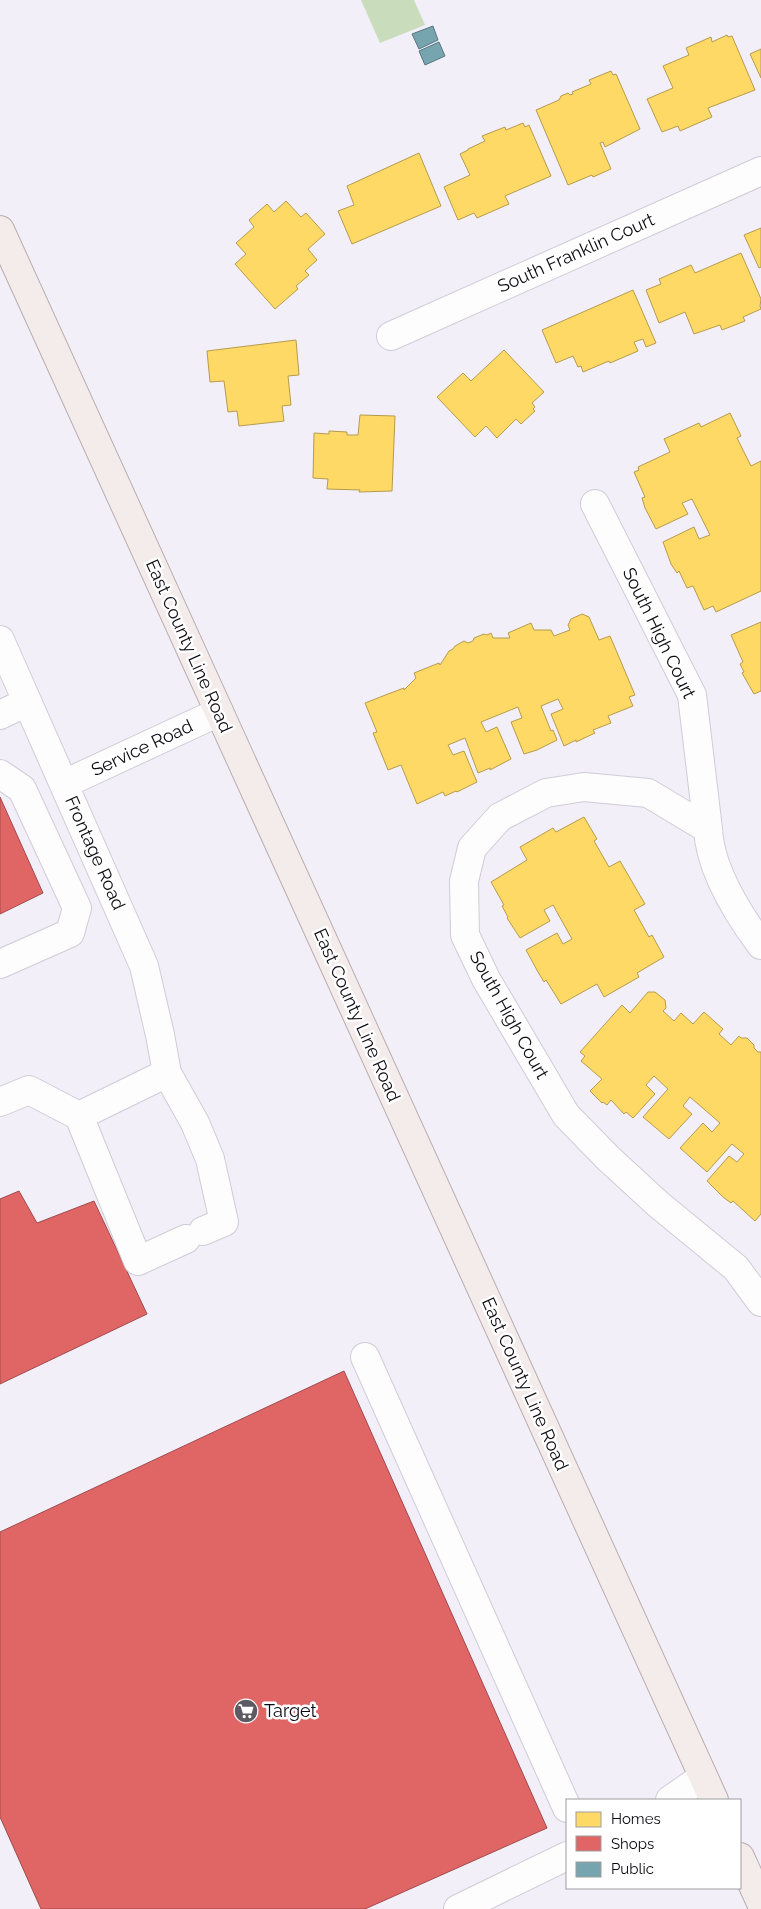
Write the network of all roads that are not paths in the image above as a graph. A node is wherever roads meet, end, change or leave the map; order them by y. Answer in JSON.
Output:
{"nodes":[{"id":1,"x":761,"y":171,"type":"edge"},
{"id":2,"x":0,"y":230,"type":"edge"},
{"id":3,"x":391,"y":336,"type":"dead end"},
{"id":4,"x":595,"y":504,"type":"dead end"},
{"id":5,"x":0,"y":640,"type":"edge"},
{"id":6,"x":27,"y":702,"type":"junction"},
{"id":7,"x":219,"y":712,"type":"junction"},
{"id":8,"x":0,"y":715,"type":"edge"},
{"id":9,"x":0,"y":774,"type":"edge"},
{"id":10,"x":64,"y":784,"type":"junction"},
{"id":11,"x":708,"y":829,"type":"junction"},
{"id":12,"x":89,"y":840,"type":"junction"},
{"id":13,"x":53,"y":856,"type":"junction"},
{"id":14,"x":761,"y":946,"type":"edge"},
{"id":15,"x":0,"y":964,"type":"edge"},
{"id":16,"x":167,"y":1073,"type":"junction"},
{"id":17,"x":0,"y":1102,"type":"edge"},
{"id":18,"x":79,"y":1116,"type":"junction"},
{"id":19,"x":761,"y":1302,"type":"edge"},
{"id":20,"x":364,"y":1357,"type":"dead end"},
{"id":21,"x":708,"y":1788,"type":"edge"},
{"id":22,"x":673,"y":1799,"type":"edge"},
{"id":23,"x":566,"y":1806,"type":"edge"},
{"id":24,"x":566,"y":1857,"type":"edge"},
{"id":25,"x":741,"y":1859,"type":"edge"},
{"id":26,"x":741,"y":1887,"type":"edge"},
{"id":27,"x":761,"y":1904,"type":"edge"},
{"id":28,"x":458,"y":1909,"type":"edge"}],
"edges":[{"from":1,"to":3,"type":"street","name":"South Franklin Court"},
{"from":2,"to":7,"type":"main road","name":"East County Line Road"},
{"from":4,"to":11,"type":"street","name":"South High Court"},
{"from":5,"to":6,"type":"street","name":"Frontage Road"},
{"from":6,"to":8,"type":"street"},
{"from":6,"to":10,"type":"street","name":"Frontage Road"},
{"from":7,"to":10,"type":"street","name":"Service Road"},
{"from":7,"to":21,"type":"main road","name":"East County Line Road"},
{"from":9,"to":13,"type":"street"},
{"from":10,"to":12,"type":"street","name":"Frontage Road"},
{"from":11,"to":14,"type":"street","name":"South High Court"},
{"from":11,"to":19,"type":"street","name":"South High Court"},
{"from":12,"to":13,"type":"street"},
{"from":12,"to":16,"type":"street","name":"Frontage Road"},
{"from":13,"to":15,"type":"street"},
{"from":16,"to":18,"type":"street"},
{"from":16,"to":18,"type":"street","name":"Frontage Road"},
{"from":17,"to":18,"type":"street"},
{"from":20,"to":23,"type":"street"},
{"from":21,"to":22,"type":"street"},
{"from":24,"to":28,"type":"street"},
{"from":25,"to":27,"type":"main road"},
{"from":26,"to":27,"type":"street"}]}
